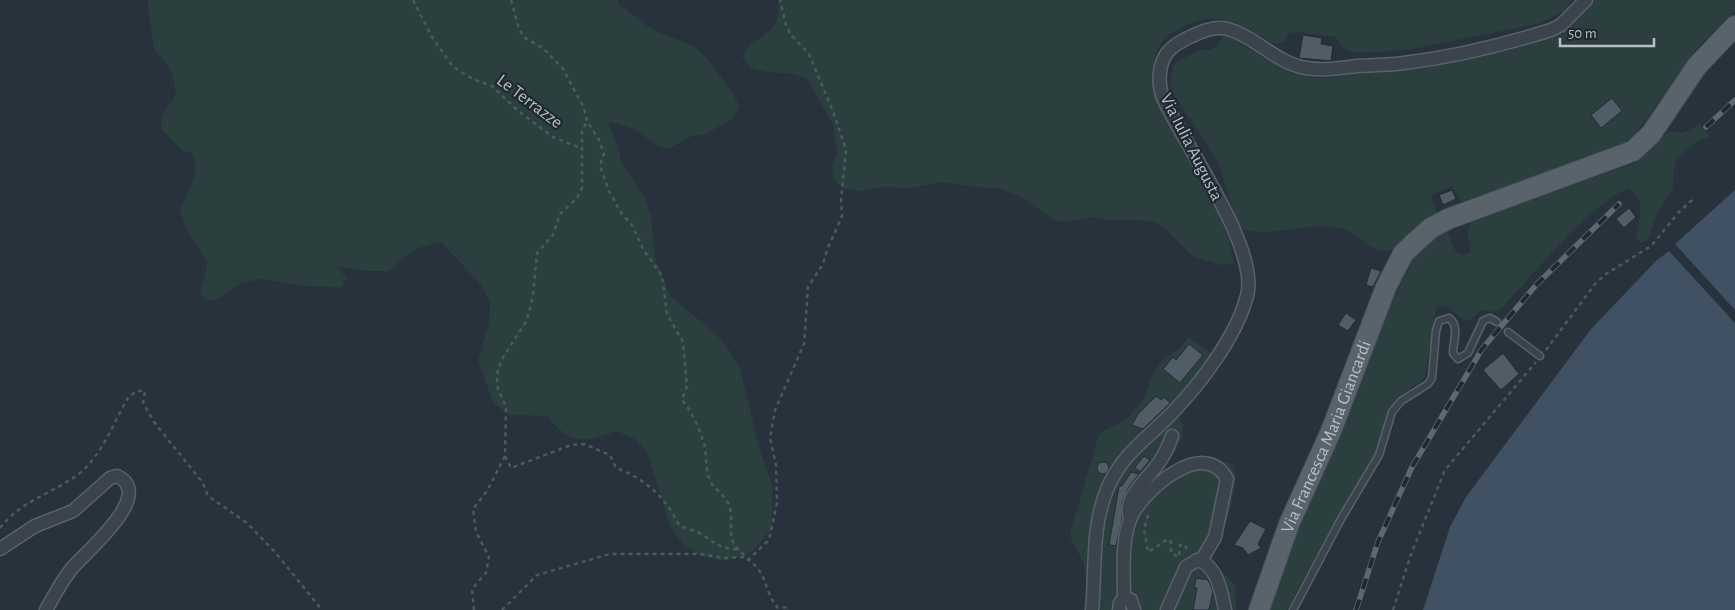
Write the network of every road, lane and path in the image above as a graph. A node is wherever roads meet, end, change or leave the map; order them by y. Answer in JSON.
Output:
{"nodes":[{"id":1,"x":412,"y":0,"type":"edge"},
{"id":2,"x":511,"y":0,"type":"edge"},
{"id":3,"x":780,"y":0,"type":"edge"},
{"id":4,"x":1586,"y":0,"type":"edge"},
{"id":5,"x":1735,"y":26,"type":"edge"},
{"id":6,"x":587,"y":121,"type":"junction"},
{"id":7,"x":583,"y":149,"type":"junction"},
{"id":8,"x":1693,"y":199,"type":"dead end"},
{"id":9,"x":1497,"y":322,"type":"dead end"},
{"id":10,"x":1508,"y":332,"type":"dead end"},
{"id":11,"x":1540,"y":356,"type":"junction"},
{"id":12,"x":1172,"y":436,"type":"dead end"},
{"id":13,"x":505,"y":456,"type":"junction"},
{"id":14,"x":1151,"y":491,"type":"junction"},
{"id":15,"x":1130,"y":519,"type":"junction"},
{"id":16,"x":0,"y":528,"type":"edge"},
{"id":17,"x":0,"y":549,"type":"edge"},
{"id":18,"x":741,"y":550,"type":"junction"},
{"id":19,"x":1203,"y":558,"type":"junction"},
{"id":20,"x":748,"y":560,"type":"junction"},
{"id":21,"x":1124,"y":598,"type":"junction"},
{"id":22,"x":46,"y":610,"type":"edge"},
{"id":23,"x":322,"y":610,"type":"edge"},
{"id":24,"x":474,"y":610,"type":"edge"},
{"id":25,"x":502,"y":610,"type":"edge"},
{"id":26,"x":788,"y":610,"type":"edge"},
{"id":27,"x":1092,"y":610,"type":"edge"},
{"id":28,"x":1119,"y":610,"type":"edge"},
{"id":29,"x":1134,"y":610,"type":"edge"},
{"id":30,"x":1167,"y":610,"type":"edge"},
{"id":31,"x":1225,"y":610,"type":"edge"},
{"id":32,"x":1259,"y":610,"type":"edge"},
{"id":33,"x":1293,"y":610,"type":"edge"},
{"id":34,"x":1392,"y":610,"type":"edge"}],
"edges":[{"from":1,"to":7,"type":"path","name":"Le Terrazze"},
{"from":2,"to":6,"type":"path"},
{"from":3,"to":20,"type":"path"},
{"from":4,"to":27,"type":"street","name":"Via Iulia Augusta"},
{"from":5,"to":32,"type":"main road","name":"Via Francesca Maria Giancardi"},
{"from":6,"to":7,"type":"path"},
{"from":6,"to":18,"type":"path"},
{"from":7,"to":13,"type":"path"},
{"from":8,"to":11,"type":"path"},
{"from":9,"to":33,"type":"lane"},
{"from":10,"to":11,"type":"lane"},
{"from":11,"to":34,"type":"path"},
{"from":12,"to":15,"type":"street"},
{"from":13,"to":18,"type":"path"},
{"from":13,"to":24,"type":"path"},
{"from":14,"to":15,"type":"street"},
{"from":14,"to":19,"type":"path"},
{"from":14,"to":19,"type":"street"},
{"from":15,"to":21,"type":"street"},
{"from":16,"to":23,"type":"path"},
{"from":17,"to":22,"type":"street"},
{"from":18,"to":20,"type":"path"},
{"from":19,"to":30,"type":"street"},
{"from":19,"to":31,"type":"street"},
{"from":20,"to":25,"type":"path"},
{"from":20,"to":26,"type":"path"},
{"from":21,"to":28,"type":"street"},
{"from":21,"to":29,"type":"street"}]}
